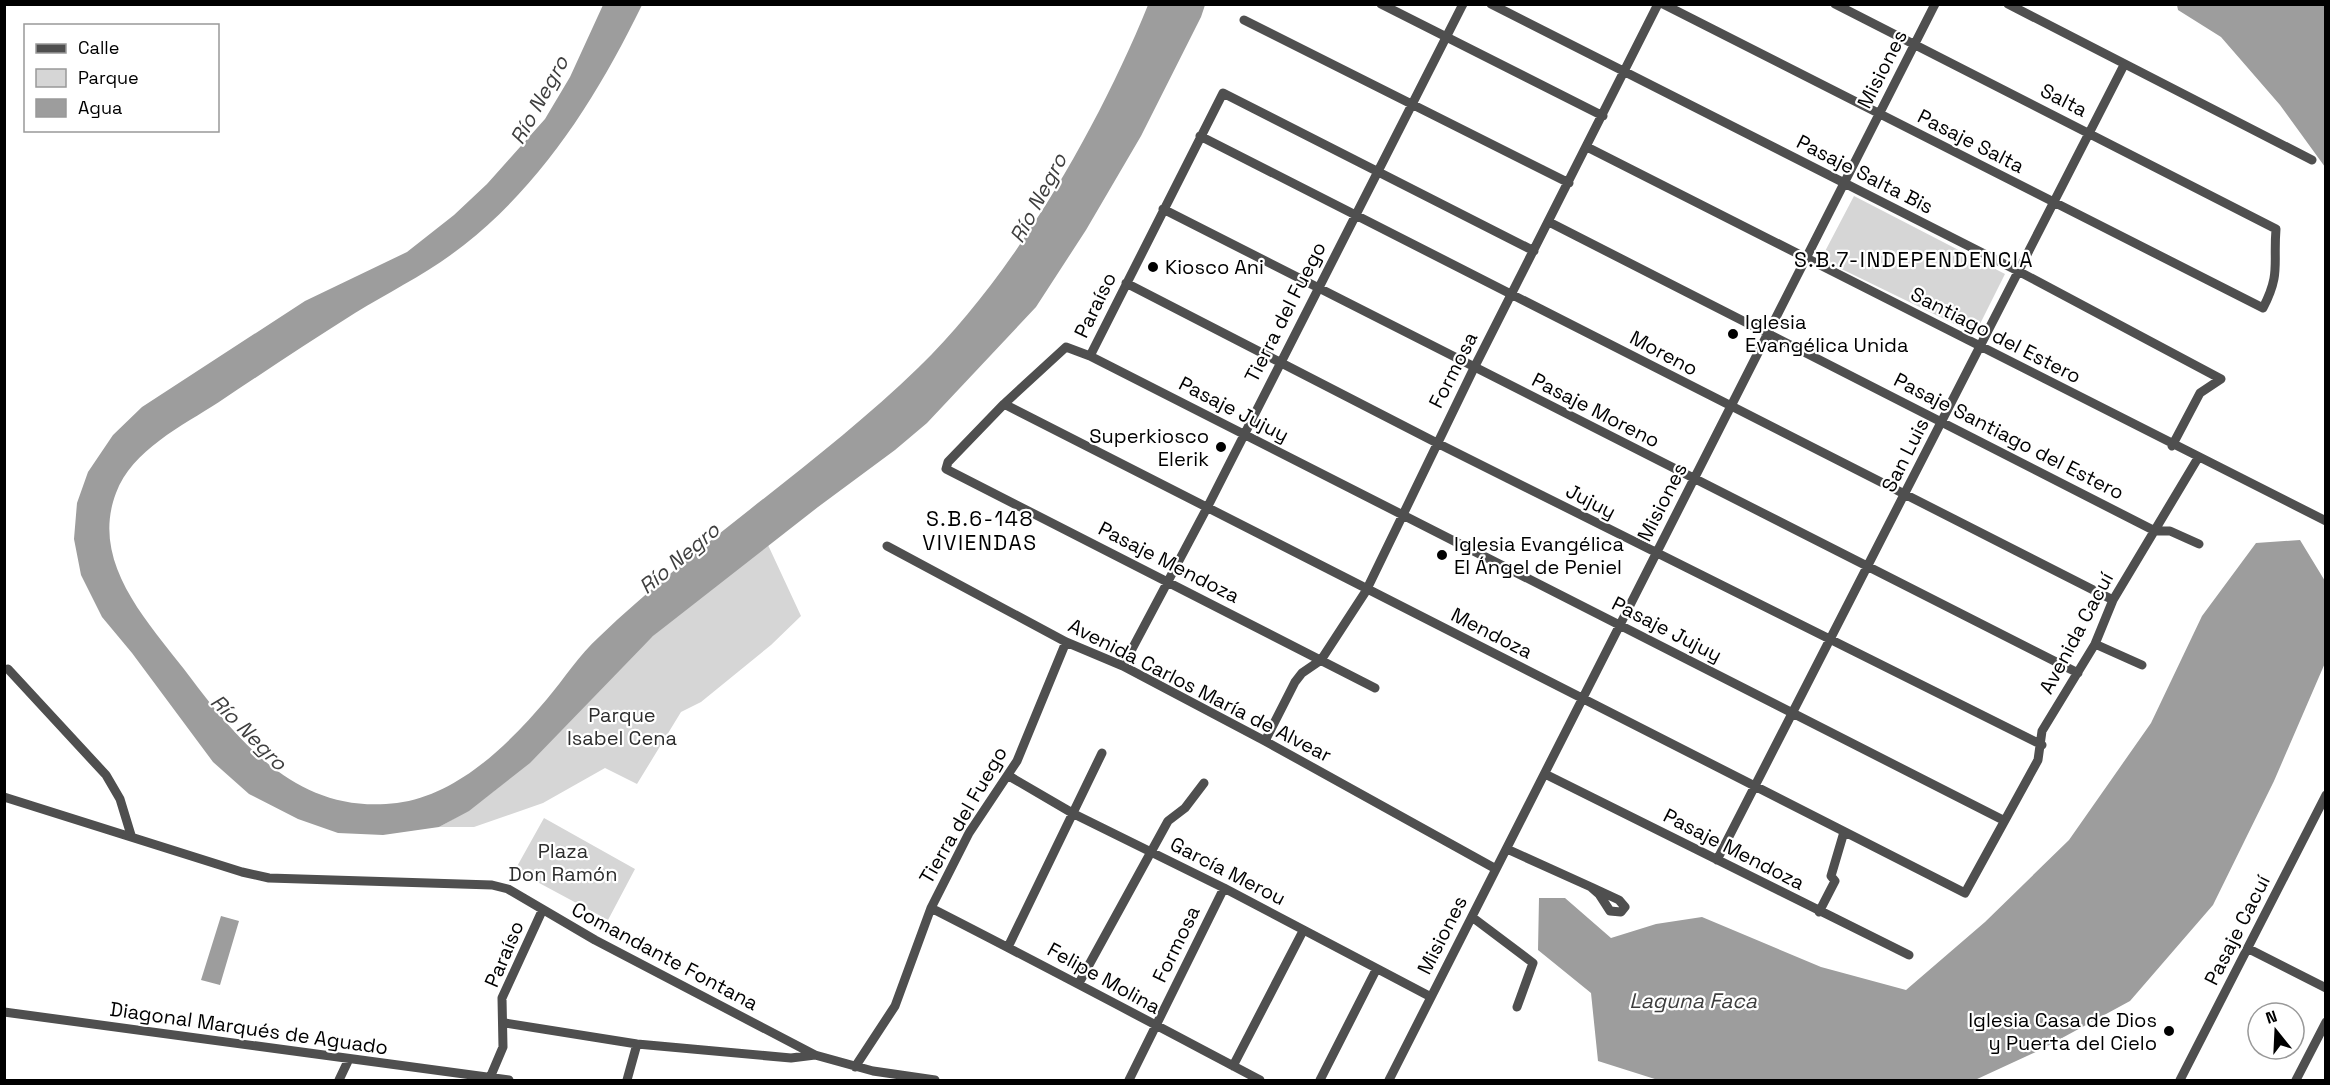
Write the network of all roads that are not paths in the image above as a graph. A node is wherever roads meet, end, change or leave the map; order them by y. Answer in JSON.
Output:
{"nodes":[{"id":1,"x":1381,"y":4,"type":"edge"},
{"id":2,"x":1463,"y":4,"type":"edge"},
{"id":3,"x":1491,"y":4,"type":"edge"},
{"id":4,"x":1660,"y":4,"type":"edge"},
{"id":5,"x":1835,"y":4,"type":"edge"},
{"id":6,"x":1935,"y":4,"type":"edge"},
{"id":7,"x":2008,"y":4,"type":"edge"},
{"id":8,"x":1244,"y":20,"type":"dead end"},
{"id":9,"x":1446,"y":36,"type":"junction"},
{"id":10,"x":1915,"y":44,"type":"junction"},
{"id":11,"x":2124,"y":65,"type":"junction"},
{"id":12,"x":1625,"y":71,"type":"junction"},
{"id":13,"x":1411,"y":104,"type":"junction"},
{"id":14,"x":1880,"y":114,"type":"junction"},
{"id":15,"x":1603,"y":116,"type":"junction"},
{"id":16,"x":2090,"y":134,"type":"junction"},
{"id":17,"x":1200,"y":136,"type":"junction"},
{"id":18,"x":1587,"y":147,"type":"junction"},
{"id":19,"x":2312,"y":160,"type":"dead end"},
{"id":20,"x":1377,"y":171,"type":"junction"},
{"id":21,"x":1569,"y":183,"type":"junction"},
{"id":22,"x":1844,"y":184,"type":"junction"},
{"id":23,"x":2055,"y":203,"type":"junction"},
{"id":24,"x":1163,"y":209,"type":"junction"},
{"id":25,"x":1354,"y":215,"type":"junction"},
{"id":26,"x":1549,"y":222,"type":"junction"},
{"id":27,"x":1534,"y":251,"type":"junction"},
{"id":28,"x":1807,"y":258,"type":"junction"},
{"id":29,"x":2018,"y":271,"type":"junction"},
{"id":30,"x":1126,"y":283,"type":"junction"},
{"id":31,"x":1317,"y":288,"type":"junction"},
{"id":32,"x":1512,"y":294,"type":"junction"},
{"id":33,"x":2263,"y":308,"type":"joint"},
{"id":34,"x":1768,"y":333,"type":"junction"},
{"id":35,"x":1979,"y":346,"type":"junction"},
{"id":36,"x":1090,"y":356,"type":"junction"},
{"id":37,"x":1280,"y":363,"type":"junction"},
{"id":38,"x":1474,"y":368,"type":"junction"},
{"id":39,"x":1004,"y":404,"type":"junction"},
{"id":40,"x":1730,"y":408,"type":"junction"},
{"id":41,"x":1942,"y":422,"type":"junction"},
{"id":42,"x":1244,"y":435,"type":"junction"},
{"id":43,"x":1437,"y":443,"type":"junction"},
{"id":44,"x":2172,"y":446,"type":"junction"},
{"id":45,"x":2198,"y":458,"type":"junction"},
{"id":46,"x":946,"y":469,"type":"joint"},
{"id":47,"x":1694,"y":479,"type":"junction"},
{"id":48,"x":1905,"y":496,"type":"junction"},
{"id":49,"x":1208,"y":506,"type":"junction"},
{"id":50,"x":1402,"y":514,"type":"junction"},
{"id":51,"x":2325,"y":521,"type":"edge"},
{"id":52,"x":2155,"y":531,"type":"junction"},
{"id":53,"x":2199,"y":544,"type":"dead end"},
{"id":54,"x":886,"y":546,"type":"dead end"},
{"id":55,"x":1656,"y":554,"type":"junction"},
{"id":56,"x":1867,"y":568,"type":"junction"},
{"id":57,"x":1167,"y":581,"type":"junction"},
{"id":58,"x":1366,"y":591,"type":"junction"},
{"id":59,"x":2113,"y":600,"type":"junction"},
{"id":60,"x":1620,"y":625,"type":"junction"},
{"id":61,"x":1831,"y":640,"type":"junction"},
{"id":62,"x":1066,"y":642,"type":"junction"},
{"id":63,"x":2095,"y":644,"type":"junction"},
{"id":64,"x":1321,"y":660,"type":"junction"},
{"id":65,"x":1123,"y":666,"type":"junction"},
{"id":66,"x":2142,"y":666,"type":"dead end"},
{"id":67,"x":8,"y":669,"type":"dead end"},
{"id":68,"x":2078,"y":673,"type":"junction"},
{"id":69,"x":1375,"y":688,"type":"dead end"},
{"id":70,"x":1583,"y":699,"type":"junction"},
{"id":71,"x":1794,"y":713,"type":"junction"},
{"id":72,"x":1265,"y":741,"type":"junction"},
{"id":73,"x":2042,"y":745,"type":"junction"},
{"id":74,"x":1102,"y":753,"type":"dead end"},
{"id":75,"x":1545,"y":774,"type":"junction"},
{"id":76,"x":1009,"y":776,"type":"junction"},
{"id":77,"x":1204,"y":783,"type":"dead end"},
{"id":78,"x":1754,"y":787,"type":"junction"},
{"id":79,"x":2325,"y":795,"type":"edge"},
{"id":80,"x":4,"y":797,"type":"edge"},
{"id":81,"x":1074,"y":814,"type":"junction"},
{"id":82,"x":2003,"y":820,"type":"junction"},
{"id":83,"x":1844,"y":832,"type":"junction"},
{"id":84,"x":131,"y":835,"type":"junction"},
{"id":85,"x":1507,"y":849,"type":"junction"},
{"id":86,"x":1152,"y":852,"type":"junction"},
{"id":87,"x":1717,"y":860,"type":"junction"},
{"id":88,"x":1496,"y":869,"type":"junction"},
{"id":89,"x":1591,"y":887,"type":"dead end"},
{"id":90,"x":1224,"y":888,"type":"junction"},
{"id":91,"x":1965,"y":893,"type":"joint"},
{"id":92,"x":931,"y":908,"type":"junction"},
{"id":93,"x":542,"y":911,"type":"junction"},
{"id":94,"x":1819,"y":912,"type":"junction"},
{"id":95,"x":1472,"y":917,"type":"junction"},
{"id":96,"x":1303,"y":931,"type":"junction"},
{"id":97,"x":1008,"y":947,"type":"junction"},
{"id":98,"x":2249,"y":949,"type":"junction"},
{"id":99,"x":1909,"y":955,"type":"dead end"},
{"id":100,"x":1376,"y":970,"type":"junction"},
{"id":101,"x":1079,"y":983,"type":"junction"},
{"id":102,"x":2325,"y":988,"type":"edge"},
{"id":103,"x":1431,"y":997,"type":"junction"},
{"id":104,"x":1517,"y":1007,"type":"dead end"},
{"id":105,"x":4,"y":1012,"type":"edge"},
{"id":106,"x":2325,"y":1022,"type":"edge"},
{"id":107,"x":504,"y":1023,"type":"junction"},
{"id":108,"x":1156,"y":1027,"type":"junction"},
{"id":109,"x":637,"y":1044,"type":"junction"},
{"id":110,"x":815,"y":1055,"type":"junction"},
{"id":111,"x":348,"y":1061,"type":"junction"},
{"id":112,"x":1233,"y":1066,"type":"junction"},
{"id":113,"x":855,"y":1067,"type":"junction"},
{"id":114,"x":872,"y":1076,"type":"edge"},
{"id":115,"x":489,"y":1079,"type":"edge"},
{"id":116,"x":339,"y":1080,"type":"edge"},
{"id":117,"x":509,"y":1080,"type":"edge"},
{"id":118,"x":627,"y":1080,"type":"edge"},
{"id":119,"x":935,"y":1080,"type":"edge"},
{"id":120,"x":1130,"y":1080,"type":"edge"},
{"id":121,"x":1260,"y":1080,"type":"edge"},
{"id":122,"x":1320,"y":1080,"type":"edge"},
{"id":123,"x":1389,"y":1080,"type":"edge"},
{"id":124,"x":2180,"y":1080,"type":"edge"},
{"id":125,"x":2296,"y":1080,"type":"edge"}],
"edges":[{"from":1,"to":9,"type":"street"},
{"from":2,"to":9,"type":"street","name":"Tierra del Fuego"},
{"from":3,"to":12,"type":"street","name":"Pasaje Salta Bis"},
{"from":4,"to":12,"type":"street","name":"Formosa"},
{"from":4,"to":14,"type":"street","name":"Pasaje Salta"},
{"from":5,"to":10,"type":"street","name":"Salta"},
{"from":6,"to":10,"type":"street","name":"Misiones"},
{"from":7,"to":11,"type":"street"},
{"from":8,"to":13,"type":"street"},
{"from":9,"to":13,"type":"street","name":"Tierra del Fuego"},
{"from":9,"to":15,"type":"street"},
{"from":10,"to":14,"type":"street","name":"Misiones"},
{"from":10,"to":16,"type":"street","name":"Salta"},
{"from":11,"to":16,"type":"street","name":"San Luis"},
{"from":11,"to":19,"type":"street"},
{"from":12,"to":15,"type":"street","name":"Formosa"},
{"from":12,"to":22,"type":"street","name":"Pasaje Salta Bis"},
{"from":13,"to":20,"type":"street","name":"Tierra del Fuego"},
{"from":13,"to":21,"type":"street"},
{"from":14,"to":22,"type":"street","name":"Misiones"},
{"from":14,"to":23,"type":"street","name":"Pasaje Salta"},
{"from":15,"to":18,"type":"street","name":"Formosa"},
{"from":16,"to":23,"type":"street","name":"San Luis"},
{"from":16,"to":33,"type":"street","name":"Salta"},
{"from":17,"to":20,"type":"street","name":"Paraíso"},
{"from":17,"to":24,"type":"street","name":"Paraíso"},
{"from":17,"to":25,"type":"street","name":"Moreno"},
{"from":18,"to":21,"type":"street","name":"Formosa"},
{"from":18,"to":28,"type":"street","name":"Santiago del Estero"},
{"from":20,"to":25,"type":"street","name":"Tierra del Fuego"},
{"from":20,"to":27,"type":"street"},
{"from":21,"to":26,"type":"street","name":"Formosa"},
{"from":22,"to":28,"type":"street","name":"Misiones"},
{"from":22,"to":29,"type":"street","name":"Pasaje Salta Bis"},
{"from":23,"to":29,"type":"street","name":"San Luis"},
{"from":23,"to":33,"type":"street","name":"Pasaje Salta"},
{"from":24,"to":30,"type":"street","name":"Paraíso"},
{"from":24,"to":31,"type":"street","name":"Pasaje Moreno"},
{"from":25,"to":31,"type":"street","name":"Tierra del Fuego"},
{"from":25,"to":32,"type":"street","name":"Moreno"},
{"from":26,"to":27,"type":"street","name":"Formosa"},
{"from":26,"to":34,"type":"street","name":"Pasaje Santiago del Estero"},
{"from":27,"to":32,"type":"street","name":"Formosa"},
{"from":28,"to":34,"type":"street","name":"Misiones"},
{"from":28,"to":35,"type":"street","name":"Santiago del Estero"},
{"from":29,"to":35,"type":"street","name":"San Luis"},
{"from":29,"to":44,"type":"street","name":"Pasaje Salta Bis"},
{"from":30,"to":36,"type":"street","name":"Paraíso"},
{"from":30,"to":37,"type":"street","name":"Jujuy"},
{"from":31,"to":37,"type":"street","name":"Tierra del Fuego"},
{"from":31,"to":38,"type":"street","name":"Pasaje Moreno"},
{"from":32,"to":38,"type":"street","name":"Formosa"},
{"from":32,"to":40,"type":"street","name":"Moreno"},
{"from":34,"to":40,"type":"street","name":"Misiones"},
{"from":34,"to":41,"type":"street","name":"Pasaje Santiago del Estero"},
{"from":35,"to":41,"type":"street","name":"San Luis"},
{"from":35,"to":44,"type":"street","name":"Santiago del Estero"},
{"from":36,"to":39,"type":"street","name":"Paraíso"},
{"from":36,"to":42,"type":"street","name":"Pasaje Jujuy"},
{"from":37,"to":42,"type":"street","name":"Tierra del Fuego"},
{"from":37,"to":43,"type":"street","name":"Jujuy"},
{"from":38,"to":43,"type":"street","name":"Formosa"},
{"from":38,"to":47,"type":"street","name":"Pasaje Moreno"},
{"from":39,"to":46,"type":"street","name":"Paraíso"},
{"from":39,"to":49,"type":"street","name":"Mendoza"},
{"from":40,"to":47,"type":"street","name":"Misiones"},
{"from":40,"to":48,"type":"street","name":"Moreno"},
{"from":41,"to":48,"type":"street","name":"San Luis"},
{"from":41,"to":52,"type":"street","name":"Pasaje Santiago del Estero"},
{"from":42,"to":49,"type":"street","name":"Tierra del Fuego"},
{"from":42,"to":50,"type":"street","name":"Pasaje Jujuy"},
{"from":43,"to":50,"type":"street","name":"Formosa"},
{"from":43,"to":55,"type":"street","name":"Jujuy"},
{"from":44,"to":45,"type":"street","name":"Santiago del Estero"},
{"from":45,"to":51,"type":"street","name":"Santiago del Estero"},
{"from":45,"to":52,"type":"street","name":"Avenida Cacuí"},
{"from":46,"to":57,"type":"street","name":"Pasaje Mendoza"},
{"from":47,"to":55,"type":"street","name":"Misiones"},
{"from":47,"to":56,"type":"street","name":"Pasaje Moreno"},
{"from":48,"to":56,"type":"street","name":"San Luis"},
{"from":48,"to":59,"type":"street","name":"Moreno"},
{"from":49,"to":57,"type":"street","name":"Tierra del Fuego"},
{"from":49,"to":58,"type":"street","name":"Mendoza"},
{"from":50,"to":58,"type":"street","name":"Formosa"},
{"from":50,"to":60,"type":"street","name":"Pasaje Jujuy"},
{"from":52,"to":53,"type":"street","name":"Pasaje Santiago del Estero"},
{"from":52,"to":59,"type":"street","name":"Avenida Cacuí"},
{"from":54,"to":62,"type":"street","name":"Avenida Carlos María de Alvear"},
{"from":55,"to":60,"type":"street","name":"Misiones"},
{"from":55,"to":61,"type":"street","name":"Jujuy"},
{"from":56,"to":61,"type":"street","name":"San Luis"},
{"from":56,"to":68,"type":"street","name":"Pasaje Moreno"},
{"from":57,"to":64,"type":"street","name":"Pasaje Mendoza"},
{"from":57,"to":65,"type":"street","name":"Tierra del Fuego"},
{"from":58,"to":64,"type":"street","name":"Formosa"},
{"from":58,"to":70,"type":"street","name":"Mendoza"},
{"from":59,"to":63,"type":"street","name":"Avenida Cacuí"},
{"from":60,"to":70,"type":"street","name":"Misiones"},
{"from":60,"to":71,"type":"street","name":"Pasaje Jujuy"},
{"from":61,"to":71,"type":"street","name":"San Luis"},
{"from":61,"to":73,"type":"street","name":"Jujuy"},
{"from":62,"to":65,"type":"street","name":"Avenida Carlos María de Alvear"},
{"from":62,"to":76,"type":"street","name":"Tierra del Fuego"},
{"from":63,"to":66,"type":"street"},
{"from":63,"to":68,"type":"street","name":"Avenida Cacuí"},
{"from":64,"to":69,"type":"street","name":"Pasaje Mendoza"},
{"from":64,"to":72,"type":"street","name":"Formosa"},
{"from":65,"to":72,"type":"street","name":"Avenida Carlos María de Alvear"},
{"from":67,"to":84,"type":"street"},
{"from":68,"to":73,"type":"street","name":"Avenida Cacuí"},
{"from":70,"to":75,"type":"street","name":"Misiones"},
{"from":70,"to":78,"type":"street","name":"Mendoza"},
{"from":71,"to":78,"type":"street","name":"San Luis"},
{"from":71,"to":82,"type":"street","name":"Pasaje Jujuy"},
{"from":72,"to":88,"type":"street","name":"Avenida Carlos María de Alvear"},
{"from":73,"to":82,"type":"street","name":"Avenida Cacuí"},
{"from":74,"to":81,"type":"street"},
{"from":75,"to":85,"type":"street","name":"Misiones"},
{"from":75,"to":87,"type":"street","name":"Pasaje Mendoza"},
{"from":76,"to":81,"type":"street","name":"García Merou"},
{"from":76,"to":92,"type":"street","name":"Tierra del Fuego"},
{"from":77,"to":86,"type":"street"},
{"from":78,"to":83,"type":"street","name":"Mendoza"},
{"from":78,"to":87,"type":"street","name":"San Luis"},
{"from":79,"to":98,"type":"street","name":"Pasaje Cacuí"},
{"from":80,"to":84,"type":"street","name":"Comandante Fontana"},
{"from":81,"to":86,"type":"street","name":"García Merou"},
{"from":81,"to":97,"type":"street"},
{"from":82,"to":91,"type":"street","name":"Avenida Cacuí"},
{"from":83,"to":91,"type":"street","name":"Mendoza"},
{"from":83,"to":94,"type":"street"},
{"from":84,"to":93,"type":"street","name":"Comandante Fontana"},
{"from":85,"to":88,"type":"street","name":"Misiones"},
{"from":85,"to":89,"type":"street"},
{"from":86,"to":90,"type":"street","name":"García Merou"},
{"from":86,"to":101,"type":"street"},
{"from":87,"to":94,"type":"street","name":"Pasaje Mendoza"},
{"from":88,"to":95,"type":"street","name":"Misiones"},
{"from":90,"to":96,"type":"street","name":"García Merou"},
{"from":90,"to":108,"type":"street","name":"Formosa"},
{"from":92,"to":97,"type":"street","name":"Felipe Molina"},
{"from":92,"to":113,"type":"street","name":"Tierra del Fuego"},
{"from":93,"to":107,"type":"street","name":"Paraíso"},
{"from":93,"to":110,"type":"street","name":"Comandante Fontana"},
{"from":94,"to":99,"type":"street","name":"Pasaje Mendoza"},
{"from":95,"to":103,"type":"street","name":"Misiones"},
{"from":95,"to":104,"type":"street"},
{"from":96,"to":100,"type":"street","name":"García Merou"},
{"from":96,"to":112,"type":"street"},
{"from":97,"to":101,"type":"street","name":"Felipe Molina"},
{"from":98,"to":102,"type":"street"},
{"from":98,"to":124,"type":"street","name":"Pasaje Cacuí"},
{"from":100,"to":103,"type":"street","name":"García Merou"},
{"from":100,"to":122,"type":"street"},
{"from":101,"to":108,"type":"street","name":"Felipe Molina"},
{"from":103,"to":123,"type":"street","name":"Misiones"},
{"from":105,"to":111,"type":"street","name":"Diagonal Marqués de Aguado"},
{"from":106,"to":125,"type":"street"},
{"from":107,"to":109,"type":"street"},
{"from":107,"to":115,"type":"street","name":"Paraíso"},
{"from":108,"to":112,"type":"street","name":"Felipe Molina"},
{"from":108,"to":120,"type":"street","name":"Formosa"},
{"from":109,"to":110,"type":"street"},
{"from":109,"to":118,"type":"street"},
{"from":110,"to":113,"type":"street"},
{"from":111,"to":115,"type":"street","name":"Diagonal Marqués de Aguado"},
{"from":111,"to":116,"type":"street"},
{"from":112,"to":121,"type":"street","name":"Felipe Molina"},
{"from":113,"to":114,"type":"street"},
{"from":114,"to":119,"type":"street"},
{"from":115,"to":117,"type":"street","name":"Diagonal Marqués de Aguado"}]}
